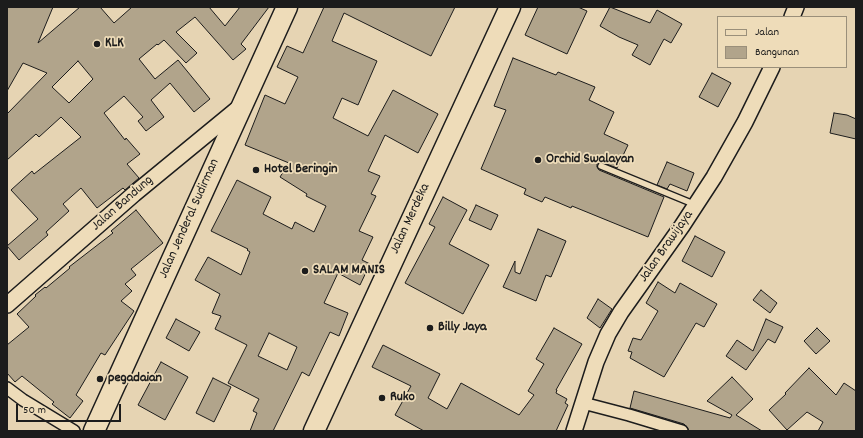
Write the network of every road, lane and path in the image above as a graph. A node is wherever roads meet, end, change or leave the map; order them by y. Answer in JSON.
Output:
{"nodes":[{"id":1,"x":510,"y":7,"type":"edge"},
{"id":2,"x":282,"y":10,"type":"edge"},
{"id":3,"x":772,"y":68,"type":"edge"},
{"id":4,"x":241,"y":106,"type":"junction"},
{"id":5,"x":204,"y":137,"type":"junction"},
{"id":6,"x":222,"y":149,"type":"junction"},
{"id":7,"x":601,"y":166,"type":"dead end"},
{"id":8,"x":696,"y":205,"type":"junction"},
{"id":9,"x":7,"y":305,"type":"edge"},
{"id":10,"x":7,"y":388,"type":"edge"},
{"id":11,"x":583,"y":403,"type":"junction"},
{"id":12,"x":74,"y":431,"type":"edge"},
{"id":13,"x":94,"y":431,"type":"edge"},
{"id":14,"x":314,"y":431,"type":"edge"},
{"id":15,"x":574,"y":431,"type":"edge"},
{"id":16,"x":682,"y":431,"type":"edge"}],
"edges":[{"from":1,"to":14,"type":"highway","name":"Jalan Merdeka"},
{"from":2,"to":4,"type":"highway","name":"Jalan Jenderal Sudirman"},
{"from":3,"to":8,"type":"street","name":"Jalan Brawijaya"},
{"from":4,"to":5,"type":"street","name":"Jalan Bandung"},
{"from":4,"to":6,"type":"highway","name":"Jalan Jenderal Sudirman"},
{"from":5,"to":6,"type":"street"},
{"from":5,"to":9,"type":"street","name":"Jalan Bandung"},
{"from":6,"to":13,"type":"highway","name":"Jalan Jenderal Sudirman"},
{"from":7,"to":8,"type":"lane"},
{"from":8,"to":11,"type":"street","name":"Jalan Brawijaya"},
{"from":10,"to":12,"type":"street"},
{"from":11,"to":15,"type":"street","name":"Jalan Brawijaya"},
{"from":11,"to":16,"type":"street"}]}
